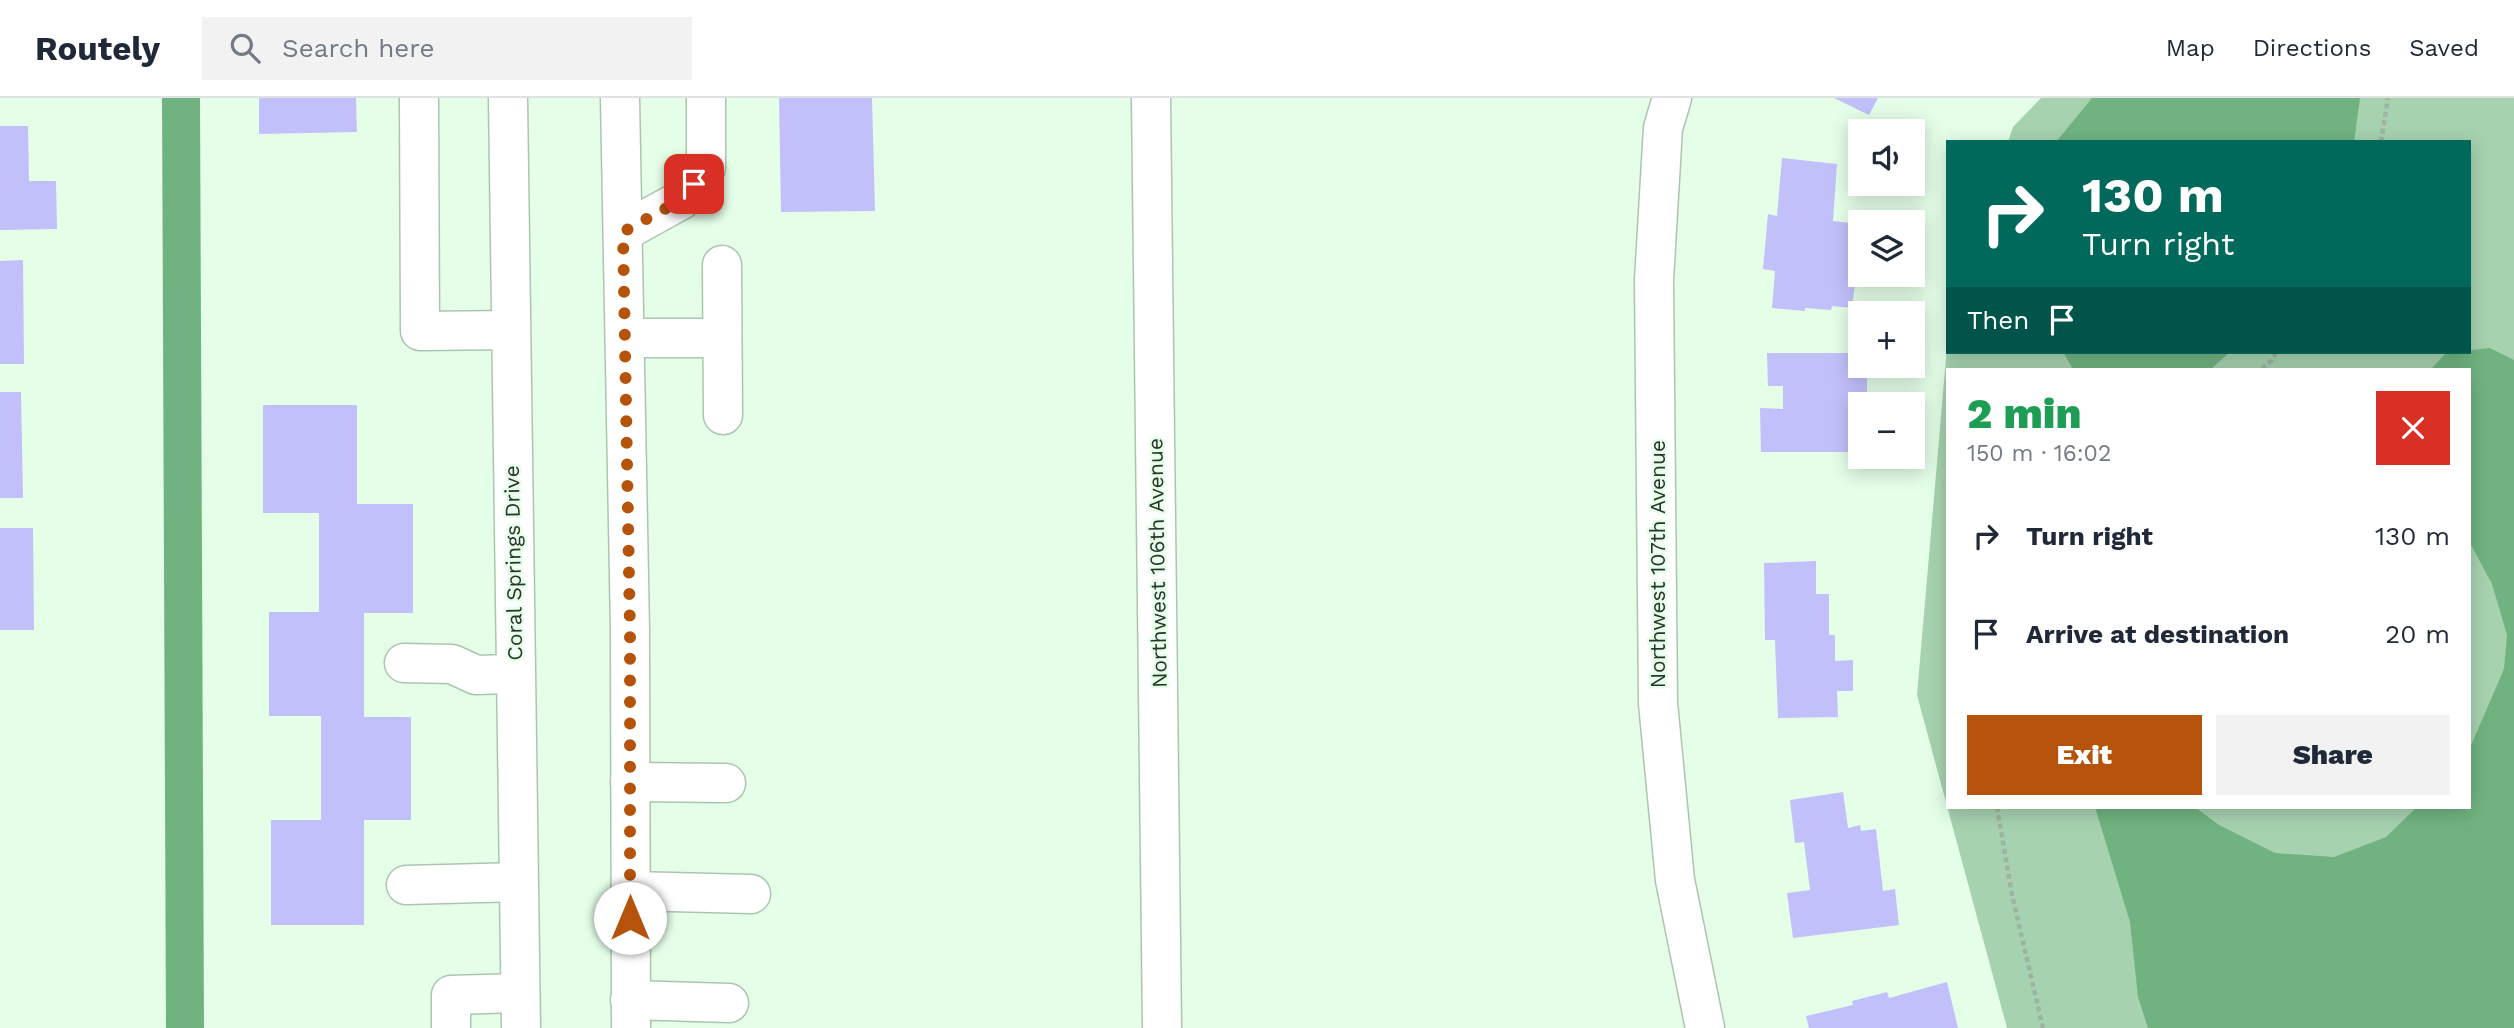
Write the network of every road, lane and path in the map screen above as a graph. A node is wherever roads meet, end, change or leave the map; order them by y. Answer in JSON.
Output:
{"nodes":[{"id":1,"x":419,"y":98,"type":"edge"},
{"id":2,"x":508,"y":98,"type":"edge"},
{"id":3,"x":620,"y":98,"type":"edge"},
{"id":4,"x":706,"y":98,"type":"edge"},
{"id":5,"x":1151,"y":98,"type":"edge"},
{"id":6,"x":1672,"y":98,"type":"edge"},
{"id":7,"x":2388,"y":98,"type":"edge"},
{"id":8,"x":2381,"y":140,"type":"edge"},
{"id":9,"x":623,"y":232,"type":"junction"},
{"id":10,"x":722,"y":265,"type":"dead end"},
{"id":11,"x":510,"y":330,"type":"junction"},
{"id":12,"x":625,"y":338,"type":"junction"},
{"id":13,"x":722,"y":338,"type":"junction"},
{"id":14,"x":2275,"y":354,"type":"edge"},
{"id":15,"x":2263,"y":368,"type":"edge"},
{"id":16,"x":723,"y":415,"type":"dead end"},
{"id":17,"x":404,"y":663,"type":"dead end"},
{"id":18,"x":514,"y":674,"type":"junction"},
{"id":19,"x":630,"y":782,"type":"junction"},
{"id":20,"x":726,"y":783,"type":"dead end"},
{"id":21,"x":1997,"y":809,"type":"edge"},
{"id":22,"x":518,"y":882,"type":"junction"},
{"id":23,"x":406,"y":884,"type":"dead end"},
{"id":24,"x":630,"y":891,"type":"junction"},
{"id":25,"x":751,"y":894,"type":"dead end"},
{"id":26,"x":729,"y":1003,"type":"dead end"},
{"id":27,"x":520,"y":1010,"type":"edge"},
{"id":28,"x":630,"y":1014,"type":"edge"},
{"id":29,"x":451,"y":1028,"type":"edge"},
{"id":30,"x":1162,"y":1028,"type":"edge"},
{"id":31,"x":1705,"y":1028,"type":"edge"},
{"id":32,"x":2043,"y":1028,"type":"edge"}],
"edges":[{"from":1,"to":11,"type":"street"},
{"from":2,"to":11,"type":"street","name":"Coral Springs Drive"},
{"from":3,"to":9,"type":"street"},
{"from":4,"to":9,"type":"street"},
{"from":5,"to":30,"type":"street","name":"Northwest 106th Avenue"},
{"from":6,"to":31,"type":"street","name":"Northwest 107th Avenue"},
{"from":7,"to":8,"type":"path"},
{"from":9,"to":12,"type":"street"},
{"from":10,"to":13,"type":"street"},
{"from":11,"to":18,"type":"street","name":"Coral Springs Drive"},
{"from":12,"to":13,"type":"street"},
{"from":12,"to":19,"type":"street"},
{"from":13,"to":16,"type":"street"},
{"from":14,"to":15,"type":"path"},
{"from":17,"to":18,"type":"street"},
{"from":18,"to":22,"type":"street","name":"Coral Springs Drive"},
{"from":19,"to":20,"type":"street"},
{"from":19,"to":24,"type":"street"},
{"from":21,"to":32,"type":"path"},
{"from":22,"to":23,"type":"street"},
{"from":22,"to":27,"type":"street","name":"Coral Springs Drive"},
{"from":24,"to":25,"type":"street"},
{"from":24,"to":28,"type":"street"},
{"from":26,"to":28,"type":"street"},
{"from":27,"to":29,"type":"street"}]}
